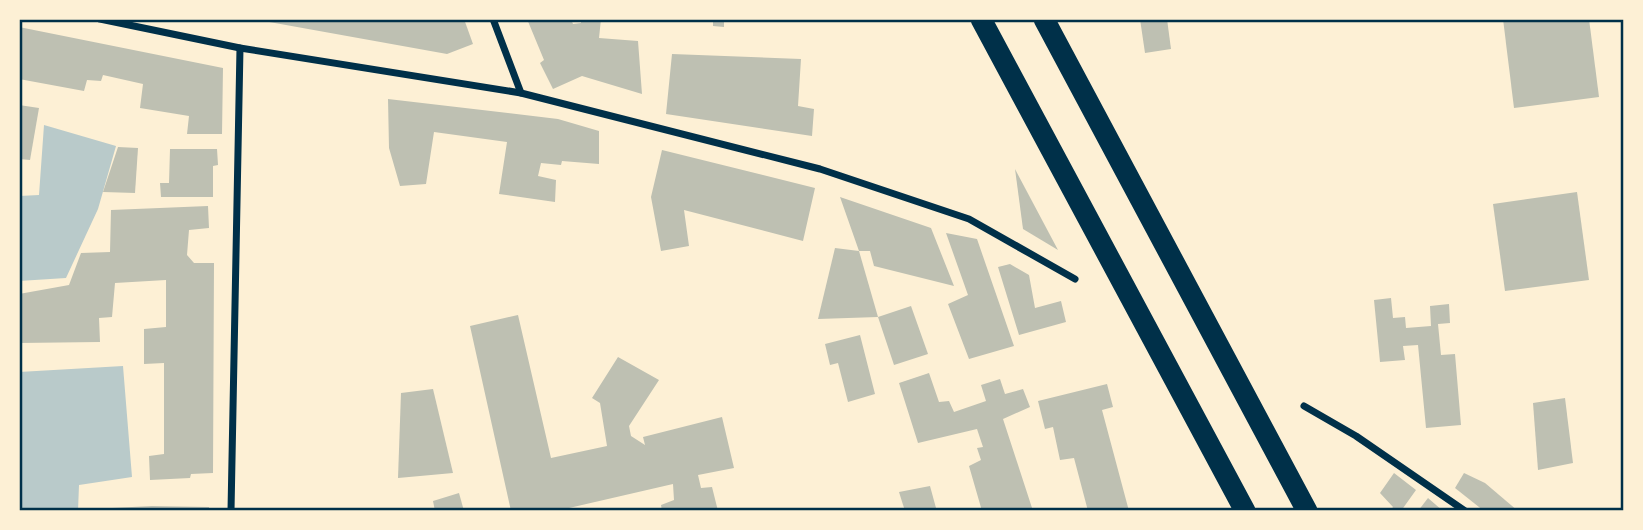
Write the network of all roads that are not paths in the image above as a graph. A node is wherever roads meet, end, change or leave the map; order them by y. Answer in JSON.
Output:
{"nodes":[{"id":1,"x":100,"y":19,"type":"edge"},
{"id":2,"x":493,"y":19,"type":"edge"},
{"id":3,"x":981,"y":19,"type":"edge"},
{"id":4,"x":1044,"y":19,"type":"edge"},
{"id":5,"x":240,"y":48,"type":"junction"},
{"id":6,"x":521,"y":93,"type":"junction"},
{"id":7,"x":1076,"y":279,"type":"dead end"},
{"id":8,"x":1304,"y":407,"type":"dead end"},
{"id":9,"x":231,"y":511,"type":"edge"},
{"id":10,"x":1245,"y":511,"type":"edge"},
{"id":11,"x":1307,"y":511,"type":"edge"},
{"id":12,"x":1465,"y":511,"type":"edge"}],
"edges":[{"from":1,"to":5,"type":"street"},
{"from":2,"to":6,"type":"street"},
{"from":3,"to":10,"type":"highway"},
{"from":4,"to":11,"type":"highway"},
{"from":5,"to":6,"type":"street"},
{"from":5,"to":9,"type":"street"},
{"from":6,"to":7,"type":"street"},
{"from":8,"to":12,"type":"street"}]}
